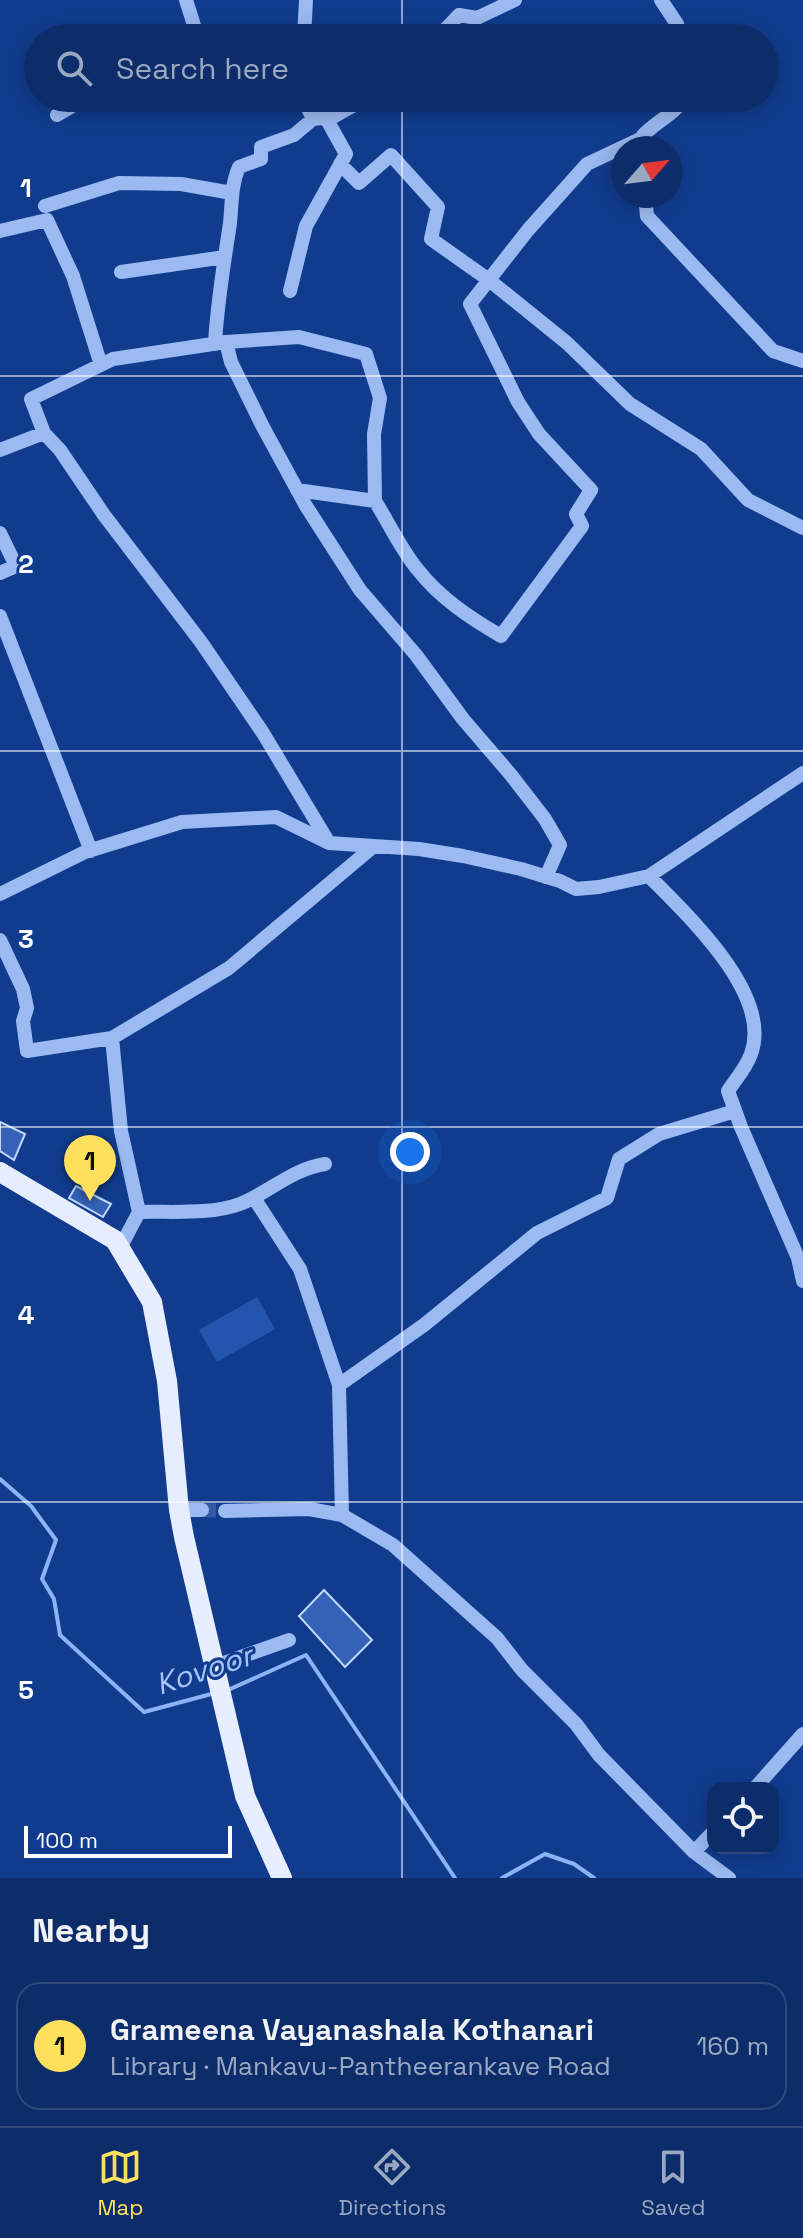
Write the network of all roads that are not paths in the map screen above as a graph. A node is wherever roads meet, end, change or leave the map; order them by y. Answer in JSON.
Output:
{"nodes":[{"id":1,"x":186,"y":0,"type":"edge"},
{"id":2,"x":306,"y":0,"type":"edge"},
{"id":3,"x":515,"y":0,"type":"edge"},
{"id":4,"x":661,"y":0,"type":"edge"},
{"id":5,"x":194,"y":24,"type":"edge"},
{"id":6,"x":305,"y":24,"type":"edge"},
{"id":7,"x":450,"y":24,"type":"edge"},
{"id":8,"x":677,"y":24,"type":"edge"},
{"id":9,"x":62,"y":112,"type":"edge"},
{"id":10,"x":315,"y":112,"type":"edge"},
{"id":11,"x":342,"y":112,"type":"edge"},
{"id":12,"x":671,"y":112,"type":"edge"},
{"id":13,"x":57,"y":115,"type":"dead end"},
{"id":14,"x":320,"y":118,"type":"junction"},
{"id":15,"x":644,"y":136,"type":"edge"},
{"id":16,"x":611,"y":154,"type":"edge"},
{"id":17,"x":340,"y":164,"type":"junction"},
{"id":18,"x":232,"y":193,"type":"junction"},
{"id":19,"x":45,"y":206,"type":"dead end"},
{"id":20,"x":646,"y":208,"type":"edge"},
{"id":21,"x":0,"y":231,"type":"edge"},
{"id":22,"x":225,"y":257,"type":"junction"},
{"id":23,"x":121,"y":272,"type":"dead end"},
{"id":24,"x":489,"y":280,"type":"junction"},
{"id":25,"x":290,"y":291,"type":"dead end"},
{"id":26,"x":220,"y":343,"type":"junction"},
{"id":27,"x":803,"y":361,"type":"edge"},
{"id":28,"x":101,"y":365,"type":"junction"},
{"id":29,"x":44,"y":433,"type":"junction"},
{"id":30,"x":0,"y":450,"type":"edge"},
{"id":31,"x":297,"y":490,"type":"junction"},
{"id":32,"x":375,"y":501,"type":"junction"},
{"id":33,"x":803,"y":528,"type":"edge"},
{"id":34,"x":0,"y":533,"type":"edge"},
{"id":35,"x":0,"y":573,"type":"edge"},
{"id":36,"x":0,"y":616,"type":"edge"},
{"id":37,"x":803,"y":773,"type":"edge"},
{"id":38,"x":329,"y":843,"type":"junction"},
{"id":39,"x":374,"y":846,"type":"junction"},
{"id":40,"x":91,"y":851,"type":"junction"},
{"id":41,"x":649,"y":876,"type":"junction"},
{"id":42,"x":546,"y":877,"type":"junction"},
{"id":43,"x":0,"y":894,"type":"edge"},
{"id":44,"x":0,"y":940,"type":"edge"},
{"id":45,"x":112,"y":1038,"type":"junction"},
{"id":46,"x":735,"y":1111,"type":"junction"},
{"id":47,"x":325,"y":1164,"type":"dead end"},
{"id":48,"x":0,"y":1172,"type":"edge"},
{"id":49,"x":254,"y":1198,"type":"junction"},
{"id":50,"x":139,"y":1212,"type":"junction"},
{"id":51,"x":120,"y":1248,"type":"junction"},
{"id":52,"x":803,"y":1281,"type":"edge"},
{"id":53,"x":339,"y":1385,"type":"junction"},
{"id":54,"x":179,"y":1510,"type":"junction"},
{"id":55,"x":202,"y":1510,"type":"tunnel mouth"},
{"id":56,"x":225,"y":1511,"type":"tunnel mouth"},
{"id":57,"x":342,"y":1515,"type":"junction"},
{"id":58,"x":289,"y":1640,"type":"dead end"},
{"id":59,"x":216,"y":1669,"type":"junction"},
{"id":60,"x":803,"y":1734,"type":"edge"},
{"id":61,"x":760,"y":1782,"type":"edge"},
{"id":62,"x":707,"y":1838,"type":"edge"},
{"id":63,"x":694,"y":1852,"type":"junction"},
{"id":64,"x":282,"y":1878,"type":"edge"},
{"id":65,"x":729,"y":1878,"type":"edge"}],
"edges":[{"from":1,"to":5,"type":"street"},
{"from":2,"to":6,"type":"street"},
{"from":3,"to":7,"type":"street"},
{"from":4,"to":8,"type":"street"},
{"from":9,"to":13,"type":"street"},
{"from":10,"to":14,"type":"street"},
{"from":11,"to":14,"type":"street"},
{"from":12,"to":15,"type":"street"},
{"from":14,"to":17,"type":"street"},
{"from":14,"to":18,"type":"street"},
{"from":16,"to":24,"type":"street"},
{"from":17,"to":24,"type":"street"},
{"from":17,"to":25,"type":"street"},
{"from":18,"to":19,"type":"street"},
{"from":18,"to":22,"type":"street"},
{"from":20,"to":27,"type":"street"},
{"from":21,"to":28,"type":"street"},
{"from":22,"to":23,"type":"street"},
{"from":22,"to":26,"type":"street"},
{"from":24,"to":32,"type":"street"},
{"from":24,"to":33,"type":"street"},
{"from":26,"to":28,"type":"street"},
{"from":26,"to":31,"type":"street"},
{"from":26,"to":32,"type":"street"},
{"from":28,"to":29,"type":"street"},
{"from":29,"to":30,"type":"street"},
{"from":29,"to":38,"type":"street"},
{"from":31,"to":32,"type":"street"},
{"from":31,"to":42,"type":"street"},
{"from":34,"to":35,"type":"street"},
{"from":36,"to":40,"type":"street"},
{"from":37,"to":41,"type":"street"},
{"from":38,"to":39,"type":"street"},
{"from":38,"to":40,"type":"street"},
{"from":39,"to":42,"type":"street"},
{"from":39,"to":45,"type":"street"},
{"from":40,"to":43,"type":"street"},
{"from":41,"to":42,"type":"street"},
{"from":41,"to":46,"type":"street"},
{"from":44,"to":45,"type":"street"},
{"from":45,"to":50,"type":"street"},
{"from":46,"to":52,"type":"street"},
{"from":46,"to":53,"type":"street"},
{"from":47,"to":49,"type":"street"},
{"from":48,"to":51,"type":"main road"},
{"from":49,"to":50,"type":"street"},
{"from":49,"to":53,"type":"street"},
{"from":50,"to":51,"type":"street"},
{"from":51,"to":54,"type":"main road"},
{"from":53,"to":57,"type":"street"},
{"from":54,"to":55,"type":"street"},
{"from":54,"to":59,"type":"main road"},
{"from":56,"to":57,"type":"street"},
{"from":57,"to":63,"type":"street"},
{"from":58,"to":59,"type":"street"},
{"from":59,"to":64,"type":"main road"},
{"from":60,"to":61,"type":"street"},
{"from":62,"to":63,"type":"street"},
{"from":63,"to":65,"type":"street"}]}
